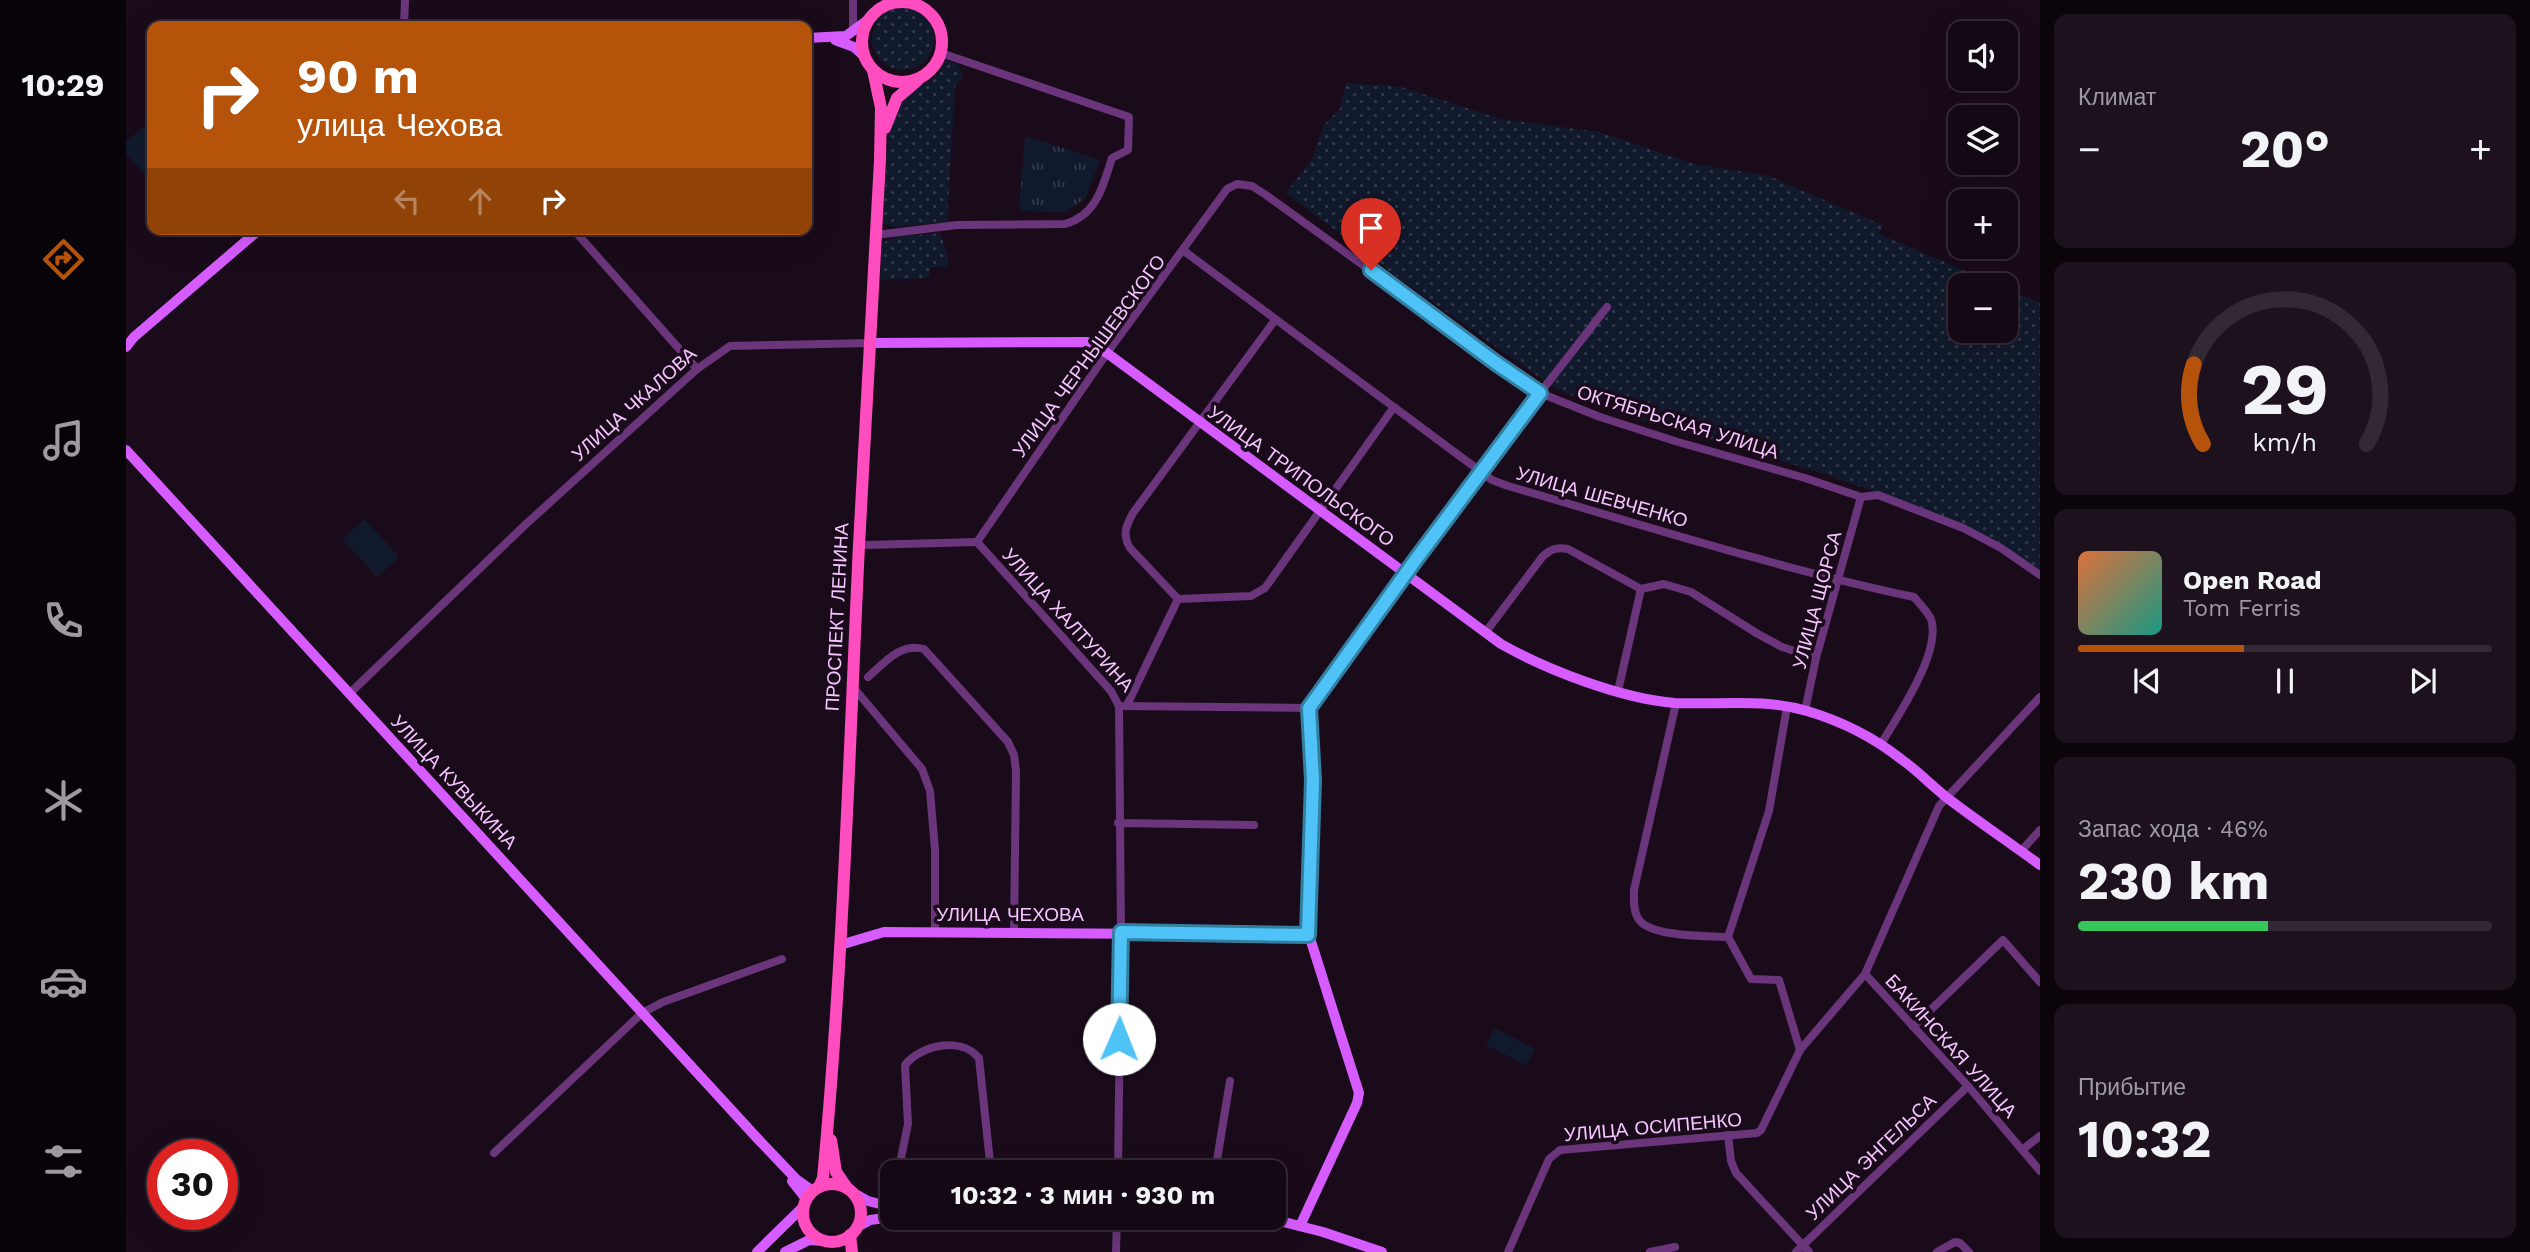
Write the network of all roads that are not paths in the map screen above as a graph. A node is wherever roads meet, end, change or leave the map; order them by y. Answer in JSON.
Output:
{"nodes":[{"id":1,"x":405,"y":0,"type":"edge"},
{"id":2,"x":853,"y":0,"type":"edge"},
{"id":3,"x":930,"y":0,"type":"edge"},
{"id":4,"x":890,"y":2,"type":"edge"},
{"id":5,"x":869,"y":19,"type":"junction"},
{"id":6,"x":936,"y":20,"type":"junction"},
{"id":7,"x":404,"y":21,"type":"edge"},
{"id":8,"x":853,"y":31,"type":"junction"},
{"id":9,"x":812,"y":38,"type":"edge"},
{"id":10,"x":819,"y":38,"type":"junction"},
{"id":11,"x":941,"y":53,"type":"junction"},
{"id":12,"x":864,"y":56,"type":"junction"},
{"id":13,"x":873,"y":70,"type":"junction"},
{"id":14,"x":919,"y":79,"type":"junction"},
{"id":15,"x":880,"y":160,"type":"junction"},
{"id":16,"x":1227,"y":189,"type":"joint"},
{"id":17,"x":253,"y":235,"type":"edge"},
{"id":18,"x":578,"y":235,"type":"edge"},
{"id":19,"x":876,"y":235,"type":"junction"},
{"id":20,"x":1184,"y":251,"type":"junction"},
{"id":21,"x":1607,"y":307,"type":"dead end"},
{"id":22,"x":1275,"y":320,"type":"junction"},
{"id":23,"x":870,"y":344,"type":"junction"},
{"id":24,"x":126,"y":347,"type":"edge"},
{"id":25,"x":1107,"y":353,"type":"junction"},
{"id":26,"x":697,"y":369,"type":"junction"},
{"id":27,"x":1540,"y":393,"type":"junction"},
{"id":28,"x":1394,"y":407,"type":"junction"},
{"id":29,"x":1199,"y":423,"type":"junction"},
{"id":30,"x":126,"y":450,"type":"edge"},
{"id":31,"x":1482,"y":473,"type":"junction"},
{"id":32,"x":1861,"y":498,"type":"junction"},
{"id":33,"x":1320,"y":510,"type":"junction"},
{"id":34,"x":977,"y":542,"type":"junction"},
{"id":35,"x":865,"y":545,"type":"dead end"},
{"id":36,"x":2040,"y":575,"type":"edge"},
{"id":37,"x":1406,"y":576,"type":"junction"},
{"id":38,"x":1838,"y":581,"type":"junction"},
{"id":39,"x":1641,"y":589,"type":"junction"},
{"id":40,"x":1178,"y":599,"type":"junction"},
{"id":41,"x":1485,"y":633,"type":"junction"},
{"id":42,"x":1816,"y":658,"type":"junction"},
{"id":43,"x":868,"y":677,"type":"dead end"},
{"id":44,"x":853,"y":687,"type":"junction"},
{"id":45,"x":1618,"y":691,"type":"junction"},
{"id":46,"x":349,"y":694,"type":"junction"},
{"id":47,"x":2040,"y":697,"type":"edge"},
{"id":48,"x":1676,"y":703,"type":"junction"},
{"id":49,"x":1123,"y":705,"type":"junction"},
{"id":50,"x":1787,"y":707,"type":"junction"},
{"id":51,"x":1309,"y":708,"type":"junction"},
{"id":52,"x":1805,"y":711,"type":"junction"},
{"id":53,"x":1881,"y":744,"type":"junction"},
{"id":54,"x":1947,"y":798,"type":"junction"},
{"id":55,"x":1118,"y":824,"type":"junction"},
{"id":56,"x":1254,"y":825,"type":"dead end"},
{"id":57,"x":2040,"y":830,"type":"edge"},
{"id":58,"x":2021,"y":851,"type":"junction"},
{"id":59,"x":2040,"y":865,"type":"edge"},
{"id":60,"x":935,"y":931,"type":"junction"},
{"id":61,"x":1014,"y":932,"type":"junction"},
{"id":62,"x":1121,"y":932,"type":"junction"},
{"id":63,"x":1308,"y":935,"type":"junction"},
{"id":64,"x":1728,"y":937,"type":"junction"},
{"id":65,"x":840,"y":946,"type":"junction"},
{"id":66,"x":782,"y":959,"type":"dead end"},
{"id":67,"x":1865,"y":974,"type":"junction"},
{"id":68,"x":2040,"y":982,"type":"edge"},
{"id":69,"x":642,"y":1013,"type":"junction"},
{"id":70,"x":1913,"y":1027,"type":"junction"},
{"id":71,"x":1800,"y":1050,"type":"junction"},
{"id":72,"x":831,"y":1076,"type":"junction"},
{"id":73,"x":1230,"y":1081,"type":"dead end"},
{"id":74,"x":1968,"y":1086,"type":"junction"},
{"id":75,"x":1728,"y":1135,"type":"junction"},
{"id":76,"x":2040,"y":1136,"type":"edge"},
{"id":77,"x":2022,"y":1150,"type":"junction"},
{"id":78,"x":494,"y":1153,"type":"dead end"},
{"id":79,"x":901,"y":1160,"type":"edge"},
{"id":80,"x":990,"y":1160,"type":"edge"},
{"id":81,"x":1118,"y":1160,"type":"edge"},
{"id":82,"x":1217,"y":1160,"type":"edge"},
{"id":83,"x":2040,"y":1171,"type":"edge"},
{"id":84,"x":849,"y":1190,"type":"junction"},
{"id":85,"x":810,"y":1196,"type":"junction"},
{"id":86,"x":880,"y":1204,"type":"edge"},
{"id":87,"x":880,"y":1219,"type":"edge"},
{"id":88,"x":1286,"y":1222,"type":"edge"},
{"id":89,"x":1300,"y":1226,"type":"junction"},
{"id":90,"x":1117,"y":1230,"type":"edge"},
{"id":91,"x":853,"y":1231,"type":"junction"},
{"id":92,"x":829,"y":1241,"type":"junction"},
{"id":93,"x":1675,"y":1247,"type":"dead end"},
{"id":94,"x":1803,"y":1250,"type":"edge"},
{"id":95,"x":757,"y":1252,"type":"edge"},
{"id":96,"x":785,"y":1252,"type":"edge"},
{"id":97,"x":845,"y":1252,"type":"edge"},
{"id":98,"x":852,"y":1252,"type":"edge"},
{"id":99,"x":1116,"y":1252,"type":"edge"},
{"id":100,"x":1382,"y":1252,"type":"edge"},
{"id":101,"x":1508,"y":1252,"type":"edge"},
{"id":102,"x":1650,"y":1252,"type":"edge"},
{"id":103,"x":1937,"y":1252,"type":"edge"},
{"id":104,"x":1969,"y":1252,"type":"edge"}],
"edges":[{"from":1,"to":7,"type":"street"},
{"from":2,"to":8,"type":"street"},
{"from":3,"to":6,"type":"main road"},
{"from":4,"to":5,"type":"main road"},
{"from":4,"to":6,"type":"main road"},
{"from":5,"to":8,"type":"street"},
{"from":5,"to":12,"type":"main road"},
{"from":6,"to":11,"type":"main road"},
{"from":8,"to":10,"type":"street"},
{"from":9,"to":10,"type":"street"},
{"from":10,"to":12,"type":"street"},
{"from":11,"to":14,"type":"main road"},
{"from":11,"to":19,"type":"street"},
{"from":12,"to":13,"type":"main road"},
{"from":13,"to":14,"type":"main road"},
{"from":13,"to":15,"type":"main road","name":"ПРОСПЕКТ ЛЕНИНА"},
{"from":14,"to":15,"type":"main road","name":"ПРОСПЕКТ ЛЕНИНА"},
{"from":15,"to":19,"type":"main road","name":"ПРОСПЕКТ ЛЕНИНА"},
{"from":16,"to":20,"type":"street","name":"УЛИЦА ЧЕРНЫШЕВСКОГО"},
{"from":16,"to":27,"type":"street","name":"ОКТЯБРЬСКАЯ УЛИЦА"},
{"from":17,"to":24,"type":"street"},
{"from":18,"to":26,"type":"street"},
{"from":19,"to":23,"type":"main road","name":"ПРОСПЕКТ ЛЕНИНА"},
{"from":20,"to":22,"type":"street","name":"УЛИЦА ШЕВЧЕНКО"},
{"from":20,"to":25,"type":"street","name":"УЛИЦА ЧЕРНЫШЕВСКОГО"},
{"from":21,"to":27,"type":"street"},
{"from":22,"to":28,"type":"street","name":"УЛИЦА ШЕВЧЕНКО"},
{"from":22,"to":29,"type":"street"},
{"from":23,"to":25,"type":"street","name":"УЛИЦА ЧКАЛОВА"},
{"from":23,"to":26,"type":"street","name":"УЛИЦА ЧКАЛОВА"},
{"from":23,"to":44,"type":"main road","name":"ПРОСПЕКТ ЛЕНИНА"},
{"from":25,"to":29,"type":"street","name":"УЛИЦА ТРИПОЛЬСКОГО"},
{"from":25,"to":34,"type":"street","name":"УЛИЦА ЧЕРНЫШЕВСКОГО"},
{"from":26,"to":46,"type":"street","name":"УЛИЦА ЧКАЛОВА"},
{"from":27,"to":31,"type":"street"},
{"from":27,"to":32,"type":"street","name":"ОКТЯБРЬСКАЯ УЛИЦА"},
{"from":28,"to":31,"type":"street","name":"УЛИЦА ШЕВЧЕНКО"},
{"from":28,"to":33,"type":"street"},
{"from":29,"to":33,"type":"street","name":"УЛИЦА ТРИПОЛЬСКОГО"},
{"from":29,"to":40,"type":"street"},
{"from":30,"to":46,"type":"street","name":"УЛИЦА КУВЫКИНА"},
{"from":31,"to":37,"type":"street"},
{"from":31,"to":38,"type":"street","name":"УЛИЦА ШЕВЧЕНКО"},
{"from":32,"to":36,"type":"street","name":"ОКТЯБРЬСКАЯ УЛИЦА"},
{"from":32,"to":38,"type":"street","name":"УЛИЦА ЩОРСА"},
{"from":33,"to":37,"type":"street","name":"УЛИЦА ТРИПОЛЬСКОГО"},
{"from":33,"to":40,"type":"street"},
{"from":34,"to":35,"type":"street"},
{"from":34,"to":49,"type":"street","name":"УЛИЦА ХАЛТУРИНА"},
{"from":37,"to":41,"type":"street","name":"УЛИЦА ТРИПОЛЬСКОГО"},
{"from":37,"to":51,"type":"street"},
{"from":38,"to":42,"type":"street","name":"УЛИЦА ЩОРСА"},
{"from":38,"to":53,"type":"street","name":"УЛИЦА ШЕВЧЕНКО"},
{"from":39,"to":41,"type":"street"},
{"from":39,"to":42,"type":"street"},
{"from":39,"to":45,"type":"street"},
{"from":40,"to":49,"type":"street"},
{"from":41,"to":45,"type":"street","name":"УЛИЦА ТРИПОЛЬСКОГО"},
{"from":42,"to":52,"type":"street","name":"УЛИЦА ЩОРСА"},
{"from":43,"to":61,"type":"street"},
{"from":44,"to":60,"type":"street"},
{"from":44,"to":65,"type":"main road","name":"ПРОСПЕКТ ЛЕНИНА"},
{"from":45,"to":48,"type":"street","name":"УЛИЦА ТРИПОЛЬСКОГО"},
{"from":46,"to":69,"type":"street","name":"УЛИЦА КУВЫКИНА"},
{"from":47,"to":54,"type":"street","name":"УЛИЦА ОСИПЕНКО"},
{"from":48,"to":50,"type":"street","name":"УЛИЦА ТРИПОЛЬСКОГО"},
{"from":48,"to":64,"type":"street"},
{"from":49,"to":51,"type":"street","name":"УЛИЦА ХАЛТУРИНА"},
{"from":49,"to":55,"type":"street"},
{"from":50,"to":52,"type":"street","name":"УЛИЦА ТРИПОЛЬСКОГО"},
{"from":50,"to":64,"type":"street"},
{"from":51,"to":63,"type":"street"},
{"from":52,"to":53,"type":"street","name":"УЛИЦА ТРИПОЛЬСКОГО"},
{"from":53,"to":54,"type":"street","name":"УЛИЦА ТРИПОЛЬСКОГО"},
{"from":54,"to":58,"type":"street","name":"УЛИЦА ТРИПОЛЬСКОГО"},
{"from":54,"to":67,"type":"street","name":"УЛИЦА ОСИПЕНКО"},
{"from":55,"to":56,"type":"street"},
{"from":55,"to":62,"type":"street"},
{"from":57,"to":58,"type":"street"},
{"from":58,"to":59,"type":"street","name":"УЛИЦА ТРИПОЛЬСКОГО"},
{"from":60,"to":61,"type":"street","name":"УЛИЦА ЧЕХОВА"},
{"from":60,"to":65,"type":"street","name":"УЛИЦА ЧЕХОВА"},
{"from":61,"to":62,"type":"street","name":"УЛИЦА ЧЕХОВА"},
{"from":62,"to":63,"type":"street","name":"УЛИЦА ЧЕХОВА"},
{"from":62,"to":81,"type":"street"},
{"from":63,"to":89,"type":"street"},
{"from":64,"to":71,"type":"street"},
{"from":65,"to":72,"type":"main road","name":"ПРОСПЕКТ ЛЕНИНА"},
{"from":66,"to":69,"type":"street"},
{"from":67,"to":70,"type":"street","name":"БАКИНСКАЯ УЛИЦА"},
{"from":67,"to":71,"type":"street","name":"УЛИЦА ОСИПЕНКО"},
{"from":68,"to":70,"type":"street"},
{"from":69,"to":78,"type":"street"},
{"from":69,"to":85,"type":"street","name":"УЛИЦА КУВЫКИНА"},
{"from":70,"to":74,"type":"street","name":"БАКИНСКАЯ УЛИЦА"},
{"from":71,"to":75,"type":"street","name":"УЛИЦА ОСИПЕНКО"},
{"from":72,"to":84,"type":"main road","name":"ПРОСПЕКТ ЛЕНИНА"},
{"from":72,"to":85,"type":"main road","name":"ПРОСПЕКТ ЛЕНИНА"},
{"from":73,"to":82,"type":"street"},
{"from":74,"to":77,"type":"street","name":"БАКИНСКАЯ УЛИЦА"},
{"from":74,"to":94,"type":"street","name":"УЛИЦА ЭНГЕЛЬСА"},
{"from":75,"to":94,"type":"street"},
{"from":75,"to":101,"type":"street","name":"УЛИЦА ОСИПЕНКО"},
{"from":76,"to":77,"type":"street"},
{"from":77,"to":83,"type":"street","name":"БАКИНСКАЯ УЛИЦА"},
{"from":79,"to":80,"type":"street"},
{"from":84,"to":85,"type":"main road"},
{"from":84,"to":86,"type":"street"},
{"from":84,"to":91,"type":"main road"},
{"from":85,"to":92,"type":"main road"},
{"from":85,"to":95,"type":"street"},
{"from":87,"to":91,"type":"street"},
{"from":88,"to":89,"type":"street"},
{"from":89,"to":100,"type":"street"},
{"from":90,"to":99,"type":"street"},
{"from":91,"to":92,"type":"main road"},
{"from":91,"to":98,"type":"main road"},
{"from":92,"to":96,"type":"street"},
{"from":92,"to":97,"type":"main road"},
{"from":93,"to":102,"type":"street"},
{"from":103,"to":104,"type":"street"}]}
